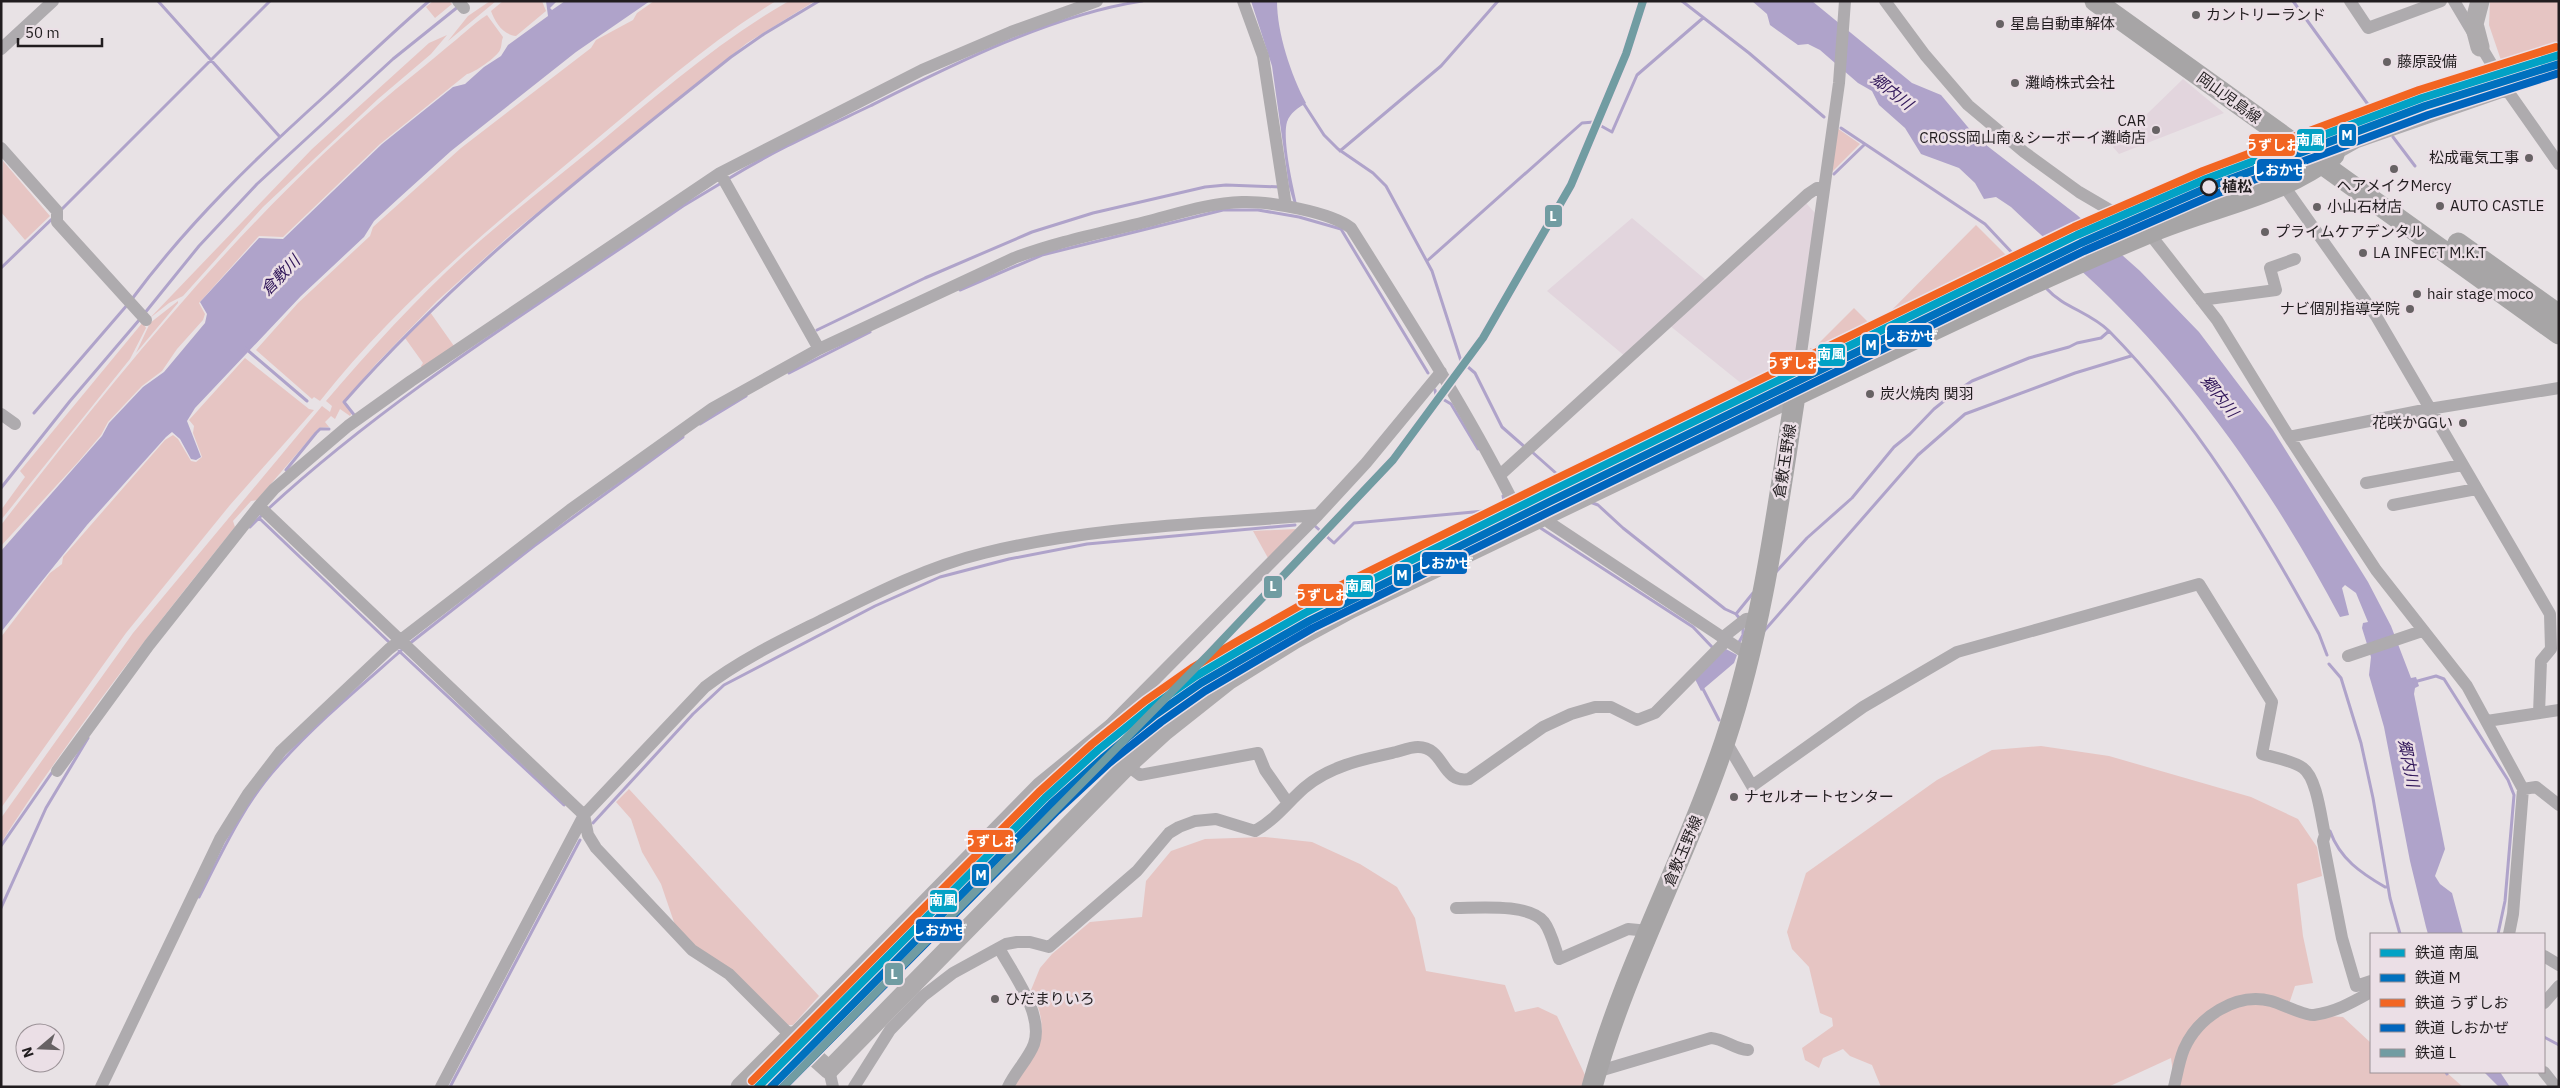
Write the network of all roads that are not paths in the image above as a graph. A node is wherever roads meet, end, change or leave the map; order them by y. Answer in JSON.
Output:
{"nodes":[{"id":1,"x":53,"y":1,"type":"edge"},
{"id":2,"x":1097,"y":1,"type":"edge"},
{"id":3,"x":1243,"y":1,"type":"edge"},
{"id":4,"x":1845,"y":1,"type":"edge"},
{"id":5,"x":1885,"y":1,"type":"edge"},
{"id":6,"x":2094,"y":1,"type":"edge"},
{"id":7,"x":2118,"y":1,"type":"edge"},
{"id":8,"x":2350,"y":1,"type":"edge"},
{"id":9,"x":2441,"y":1,"type":"edge"},
{"id":10,"x":2454,"y":1,"type":"edge"},
{"id":11,"x":2480,"y":1,"type":"edge"},
{"id":12,"x":2480,"y":47,"type":"junction"},
{"id":13,"x":1,"y":49,"type":"edge"},
{"id":14,"x":2507,"y":90,"type":"junction"},
{"id":15,"x":1,"y":148,"type":"edge"},
{"id":16,"x":2327,"y":159,"type":"junction"},
{"id":17,"x":2559,"y":164,"type":"edge"},
{"id":18,"x":723,"y":178,"type":"junction"},
{"id":19,"x":2284,"y":186,"type":"junction"},
{"id":20,"x":1823,"y":188,"type":"junction"},
{"id":21,"x":1293,"y":208,"type":"junction"},
{"id":22,"x":2145,"y":235,"type":"junction"},
{"id":23,"x":2295,"y":259,"type":"dead end"},
{"id":24,"x":2510,"y":289,"type":"junction"},
{"id":25,"x":2201,"y":300,"type":"junction"},
{"id":26,"x":2559,"y":315,"type":"edge"},
{"id":27,"x":143,"y":317,"type":"dead end"},
{"id":28,"x":2559,"y":334,"type":"edge"},
{"id":29,"x":819,"y":349,"type":"junction"},
{"id":30,"x":1441,"y":372,"type":"junction"},
{"id":31,"x":2559,"y":388,"type":"edge"},
{"id":32,"x":1794,"y":396,"type":"junction"},
{"id":33,"x":2429,"y":409,"type":"junction"},
{"id":34,"x":1,"y":414,"type":"edge"},
{"id":35,"x":15,"y":424,"type":"dead end"},
{"id":36,"x":2289,"y":438,"type":"junction"},
{"id":37,"x":2462,"y":465,"type":"junction"},
{"id":38,"x":1500,"y":474,"type":"junction"},
{"id":39,"x":2366,"y":483,"type":"dead end"},
{"id":40,"x":2476,"y":489,"type":"junction"},
{"id":41,"x":2393,"y":505,"type":"dead end"},
{"id":42,"x":263,"y":510,"type":"junction"},
{"id":43,"x":1546,"y":514,"type":"junction"},
{"id":44,"x":1318,"y":515,"type":"junction"},
{"id":45,"x":1524,"y":524,"type":"junction"},
{"id":46,"x":1747,"y":621,"type":"junction"},
{"id":47,"x":2417,"y":632,"type":"junction"},
{"id":48,"x":400,"y":645,"type":"junction"},
{"id":49,"x":1729,"y":648,"type":"junction"},
{"id":50,"x":2348,"y":656,"type":"dead end"},
{"id":51,"x":2559,"y":710,"type":"edge"},
{"id":52,"x":2538,"y":713,"type":"junction"},
{"id":53,"x":2487,"y":720,"type":"junction"},
{"id":54,"x":1726,"y":740,"type":"junction"},
{"id":55,"x":1128,"y":766,"type":"junction"},
{"id":56,"x":57,"y":771,"type":"dead end"},
{"id":57,"x":2523,"y":789,"type":"junction"},
{"id":58,"x":1288,"y":803,"type":"junction"},
{"id":59,"x":2559,"y":805,"type":"edge"},
{"id":60,"x":584,"y":815,"type":"junction"},
{"id":61,"x":1456,"y":908,"type":"dead end"},
{"id":62,"x":1649,"y":931,"type":"junction"},
{"id":63,"x":2509,"y":933,"type":"edge"},
{"id":64,"x":999,"y":948,"type":"junction"},
{"id":65,"x":2545,"y":957,"type":"edge"},
{"id":66,"x":2559,"y":965,"type":"edge"},
{"id":67,"x":2370,"y":980,"type":"edge"},
{"id":68,"x":2559,"y":986,"type":"edge"},
{"id":69,"x":2370,"y":993,"type":"edge"},
{"id":70,"x":2545,"y":1002,"type":"edge"},
{"id":71,"x":791,"y":1036,"type":"junction"},
{"id":72,"x":1748,"y":1050,"type":"dead end"},
{"id":73,"x":2545,"y":1073,"type":"edge"},
{"id":74,"x":831,"y":1079,"type":"edge"},
{"id":75,"x":1594,"y":1079,"type":"edge"},
{"id":76,"x":101,"y":1087,"type":"edge"},
{"id":77,"x":441,"y":1087,"type":"edge"},
{"id":78,"x":740,"y":1087,"type":"edge"},
{"id":79,"x":854,"y":1087,"type":"edge"},
{"id":80,"x":1008,"y":1087,"type":"edge"},
{"id":81,"x":2174,"y":1087,"type":"edge"},
{"id":82,"x":2556,"y":1087,"type":"edge"}],
"edges":[{"from":1,"to":13,"type":"street"},
{"from":2,"to":18,"type":"street"},
{"from":3,"to":21,"type":"street"},
{"from":4,"to":20,"type":"street"},
{"from":5,"to":22,"type":"street"},
{"from":6,"to":16,"type":"main road","name":"岡山児島線"},
{"from":7,"to":16,"type":"main road","name":"岡山児島線"},
{"from":8,"to":9,"type":"street"},
{"from":10,"to":12,"type":"street"},
{"from":11,"to":12,"type":"street"},
{"from":12,"to":14,"type":"street"},
{"from":14,"to":16,"type":"street"},
{"from":14,"to":17,"type":"street"},
{"from":15,"to":27,"type":"street"},
{"from":16,"to":19,"type":"main road"},
{"from":16,"to":24,"type":"main road","name":"岡山児島線"},
{"from":18,"to":29,"type":"street"},
{"from":18,"to":42,"type":"street"},
{"from":19,"to":22,"type":"main road"},
{"from":19,"to":33,"type":"street"},
{"from":20,"to":32,"type":"street"},
{"from":20,"to":38,"type":"street"},
{"from":21,"to":29,"type":"street"},
{"from":21,"to":30,"type":"street"},
{"from":22,"to":25,"type":"street"},
{"from":22,"to":32,"type":"main road"},
{"from":23,"to":25,"type":"street"},
{"from":24,"to":26,"type":"main road","name":"岡山児島線"},
{"from":24,"to":28,"type":"main road","name":"岡山児島線"},
{"from":25,"to":36,"type":"street"},
{"from":29,"to":48,"type":"street"},
{"from":30,"to":38,"type":"street"},
{"from":30,"to":44,"type":"street"},
{"from":31,"to":33,"type":"street"},
{"from":32,"to":43,"type":"street"},
{"from":32,"to":46,"type":"main road","name":"倉敷玉野線"},
{"from":33,"to":36,"type":"street"},
{"from":33,"to":37,"type":"street"},
{"from":34,"to":35,"type":"street"},
{"from":36,"to":47,"type":"street"},
{"from":37,"to":39,"type":"street"},
{"from":37,"to":40,"type":"street"},
{"from":38,"to":45,"type":"street"},
{"from":40,"to":41,"type":"street"},
{"from":40,"to":52,"type":"street"},
{"from":42,"to":48,"type":"street"},
{"from":42,"to":56,"type":"street"},
{"from":43,"to":45,"type":"street"},
{"from":43,"to":49,"type":"street"},
{"from":44,"to":60,"type":"street"},
{"from":44,"to":71,"type":"street"},
{"from":45,"to":55,"type":"street"},
{"from":46,"to":49,"type":"main road","name":"倉敷玉野線"},
{"from":46,"to":49,"type":"street"},
{"from":47,"to":50,"type":"street"},
{"from":47,"to":53,"type":"street"},
{"from":48,"to":60,"type":"street"},
{"from":48,"to":76,"type":"street"},
{"from":49,"to":54,"type":"main road","name":"倉敷玉野線"},
{"from":49,"to":58,"type":"street"},
{"from":51,"to":52,"type":"street"},
{"from":52,"to":53,"type":"street"},
{"from":53,"to":57,"type":"street"},
{"from":54,"to":62,"type":"main road","name":"倉敷玉野線"},
{"from":54,"to":67,"type":"street"},
{"from":55,"to":58,"type":"street"},
{"from":55,"to":74,"type":"street"},
{"from":57,"to":59,"type":"street"},
{"from":57,"to":63,"type":"street"},
{"from":58,"to":64,"type":"street"},
{"from":60,"to":71,"type":"street"},
{"from":60,"to":77,"type":"street"},
{"from":61,"to":62,"type":"street"},
{"from":62,"to":75,"type":"main road","name":"倉敷玉野線"},
{"from":64,"to":79,"type":"street"},
{"from":64,"to":80,"type":"street"},
{"from":65,"to":66,"type":"street"},
{"from":68,"to":70,"type":"street"},
{"from":69,"to":81,"type":"street"},
{"from":71,"to":74,"type":"street"},
{"from":71,"to":78,"type":"street"},
{"from":72,"to":75,"type":"street"},
{"from":73,"to":82,"type":"street"}]}
